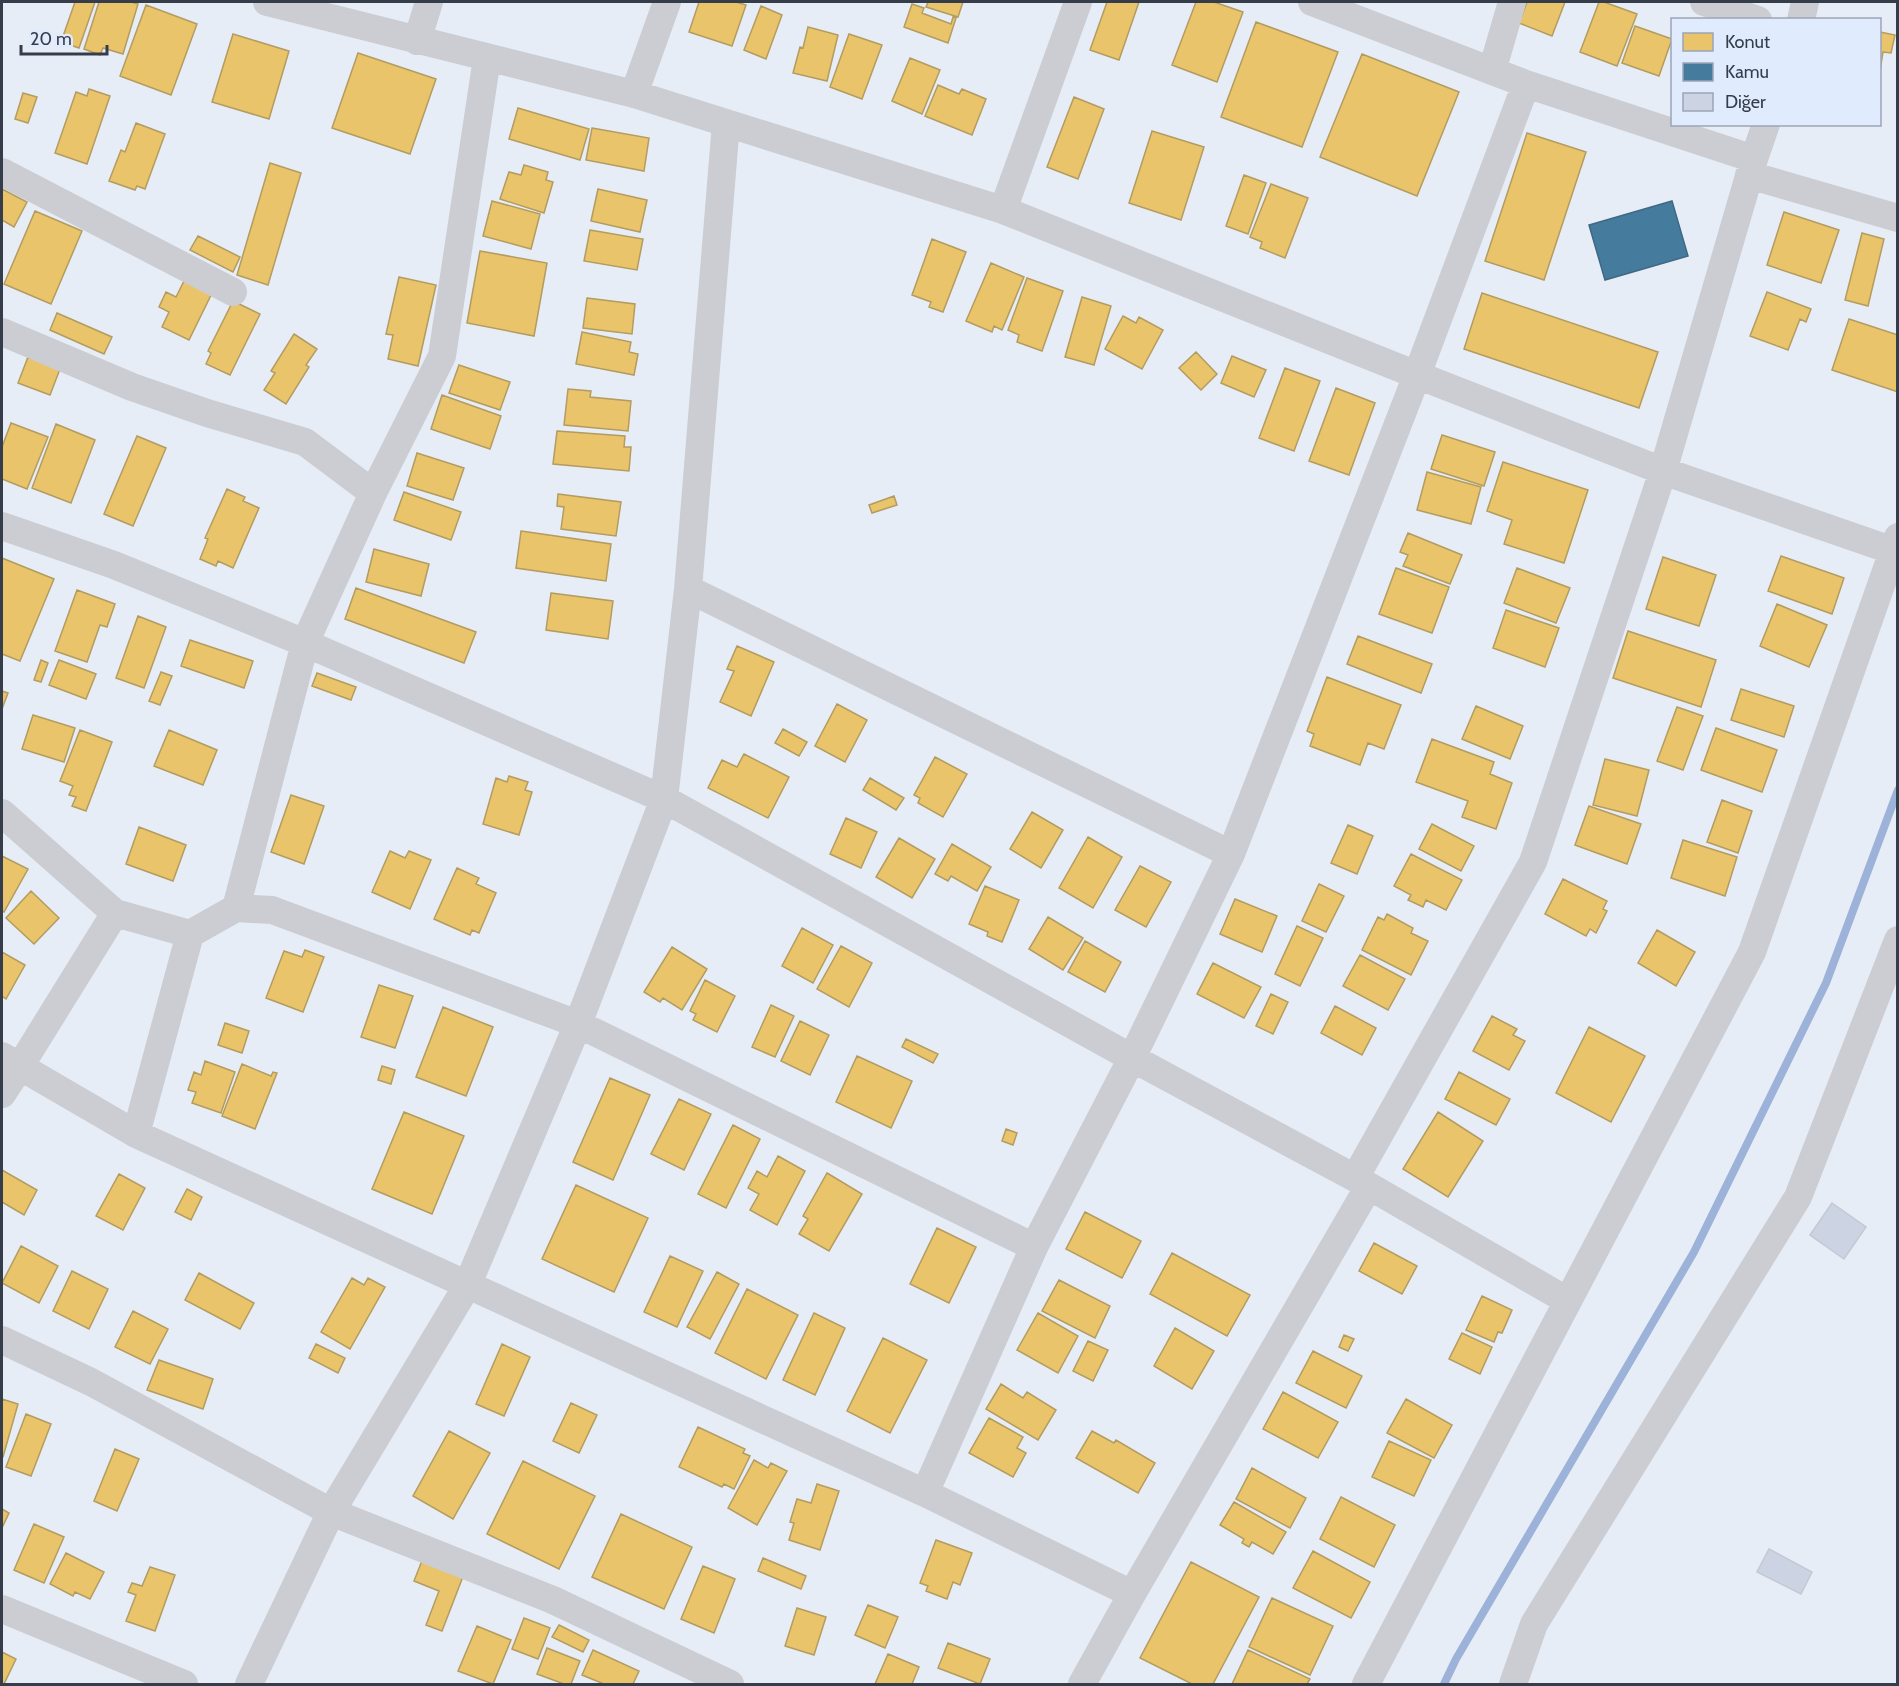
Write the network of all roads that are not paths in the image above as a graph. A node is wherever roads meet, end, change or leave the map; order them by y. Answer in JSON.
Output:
{"nodes":[{"id":1,"x":267,"y":2,"type":"edge"},
{"id":2,"x":429,"y":2,"type":"edge"},
{"id":3,"x":667,"y":2,"type":"edge"},
{"id":4,"x":1078,"y":2,"type":"edge"},
{"id":5,"x":1312,"y":2,"type":"edge"},
{"id":6,"x":1512,"y":2,"type":"edge"},
{"id":7,"x":1704,"y":2,"type":"edge"},
{"id":8,"x":1804,"y":2,"type":"edge"},
{"id":9,"x":1752,"y":18,"type":"edge"},
{"id":10,"x":1801,"y":18,"type":"edge"},
{"id":11,"x":417,"y":40,"type":"junction"},
{"id":12,"x":487,"y":58,"type":"junction"},
{"id":13,"x":1492,"y":71,"type":"junction"},
{"id":14,"x":1526,"y":84,"type":"junction"},
{"id":15,"x":634,"y":94,"type":"junction"},
{"id":16,"x":726,"y":123,"type":"junction"},
{"id":17,"x":1765,"y":126,"type":"edge"},
{"id":18,"x":1751,"y":167,"type":"junction"},
{"id":19,"x":2,"y":172,"type":"edge"},
{"id":20,"x":1004,"y":210,"type":"junction"},
{"id":21,"x":1898,"y":218,"type":"edge"},
{"id":22,"x":233,"y":292,"type":"dead end"},
{"id":23,"x":2,"y":332,"type":"edge"},
{"id":24,"x":1417,"y":375,"type":"junction"},
{"id":25,"x":1663,"y":471,"type":"junction"},
{"id":26,"x":373,"y":494,"type":"junction"},
{"id":27,"x":2,"y":526,"type":"edge"},
{"id":28,"x":1896,"y":544,"type":"edge"},
{"id":29,"x":688,"y":589,"type":"junction"},
{"id":30,"x":305,"y":644,"type":"junction"},
{"id":31,"x":664,"y":799,"type":"junction"},
{"id":32,"x":2,"y":813,"type":"edge"},
{"id":33,"x":1231,"y":854,"type":"junction"},
{"id":34,"x":236,"y":908,"type":"junction"},
{"id":35,"x":115,"y":913,"type":"junction"},
{"id":36,"x":190,"y":934,"type":"junction"},
{"id":37,"x":1898,"y":940,"type":"edge"},
{"id":38,"x":578,"y":1024,"type":"junction"},
{"id":39,"x":1132,"y":1058,"type":"junction"},
{"id":40,"x":10,"y":1062,"type":"edge"},
{"id":41,"x":2,"y":1094,"type":"edge"},
{"id":42,"x":136,"y":1134,"type":"junction"},
{"id":43,"x":1362,"y":1182,"type":"junction"},
{"id":44,"x":1034,"y":1247,"type":"junction"},
{"id":45,"x":467,"y":1286,"type":"junction"},
{"id":46,"x":1568,"y":1301,"type":"junction"},
{"id":47,"x":2,"y":1340,"type":"edge"},
{"id":48,"x":925,"y":1493,"type":"junction"},
{"id":49,"x":330,"y":1512,"type":"junction"},
{"id":50,"x":1132,"y":1594,"type":"junction"},
{"id":51,"x":2,"y":1609,"type":"edge"},
{"id":52,"x":184,"y":1684,"type":"edge"},
{"id":53,"x":249,"y":1684,"type":"edge"},
{"id":54,"x":730,"y":1684,"type":"edge"},
{"id":55,"x":1082,"y":1684,"type":"edge"},
{"id":56,"x":1366,"y":1684,"type":"edge"},
{"id":57,"x":1513,"y":1684,"type":"edge"}],
"edges":[{"from":1,"to":11,"type":"street"},
{"from":2,"to":11,"type":"street"},
{"from":3,"to":15,"type":"street"},
{"from":4,"to":20,"type":"street"},
{"from":5,"to":13,"type":"street"},
{"from":6,"to":13,"type":"street"},
{"from":7,"to":9,"type":"street"},
{"from":8,"to":10,"type":"street"},
{"from":11,"to":12,"type":"street"},
{"from":12,"to":15,"type":"street"},
{"from":12,"to":26,"type":"street"},
{"from":13,"to":14,"type":"street"},
{"from":14,"to":18,"type":"street"},
{"from":14,"to":24,"type":"street"},
{"from":15,"to":16,"type":"street"},
{"from":16,"to":20,"type":"street"},
{"from":16,"to":29,"type":"street"},
{"from":17,"to":18,"type":"street"},
{"from":18,"to":21,"type":"street"},
{"from":18,"to":25,"type":"street"},
{"from":19,"to":22,"type":"street"},
{"from":20,"to":24,"type":"street"},
{"from":23,"to":26,"type":"street"},
{"from":24,"to":25,"type":"street"},
{"from":24,"to":33,"type":"street"},
{"from":25,"to":28,"type":"street"},
{"from":25,"to":43,"type":"street"},
{"from":26,"to":30,"type":"street"},
{"from":27,"to":30,"type":"street"},
{"from":28,"to":46,"type":"street"},
{"from":29,"to":31,"type":"street"},
{"from":29,"to":33,"type":"street"},
{"from":30,"to":31,"type":"street"},
{"from":30,"to":34,"type":"street"},
{"from":31,"to":38,"type":"street"},
{"from":31,"to":39,"type":"street"},
{"from":32,"to":35,"type":"street"},
{"from":33,"to":39,"type":"street"},
{"from":34,"to":36,"type":"street"},
{"from":34,"to":38,"type":"street"},
{"from":35,"to":36,"type":"street"},
{"from":35,"to":40,"type":"street"},
{"from":36,"to":42,"type":"street"},
{"from":37,"to":57,"type":"street"},
{"from":38,"to":44,"type":"street"},
{"from":38,"to":45,"type":"street"},
{"from":39,"to":43,"type":"street"},
{"from":39,"to":44,"type":"street"},
{"from":40,"to":41,"type":"street"},
{"from":40,"to":42,"type":"street"},
{"from":42,"to":45,"type":"street"},
{"from":43,"to":46,"type":"street"},
{"from":43,"to":50,"type":"street"},
{"from":44,"to":48,"type":"street"},
{"from":45,"to":48,"type":"street"},
{"from":45,"to":49,"type":"street"},
{"from":46,"to":56,"type":"street"},
{"from":47,"to":49,"type":"street"},
{"from":48,"to":50,"type":"street"},
{"from":49,"to":53,"type":"street"},
{"from":49,"to":54,"type":"street"},
{"from":50,"to":55,"type":"street"},
{"from":51,"to":52,"type":"street"}]}
